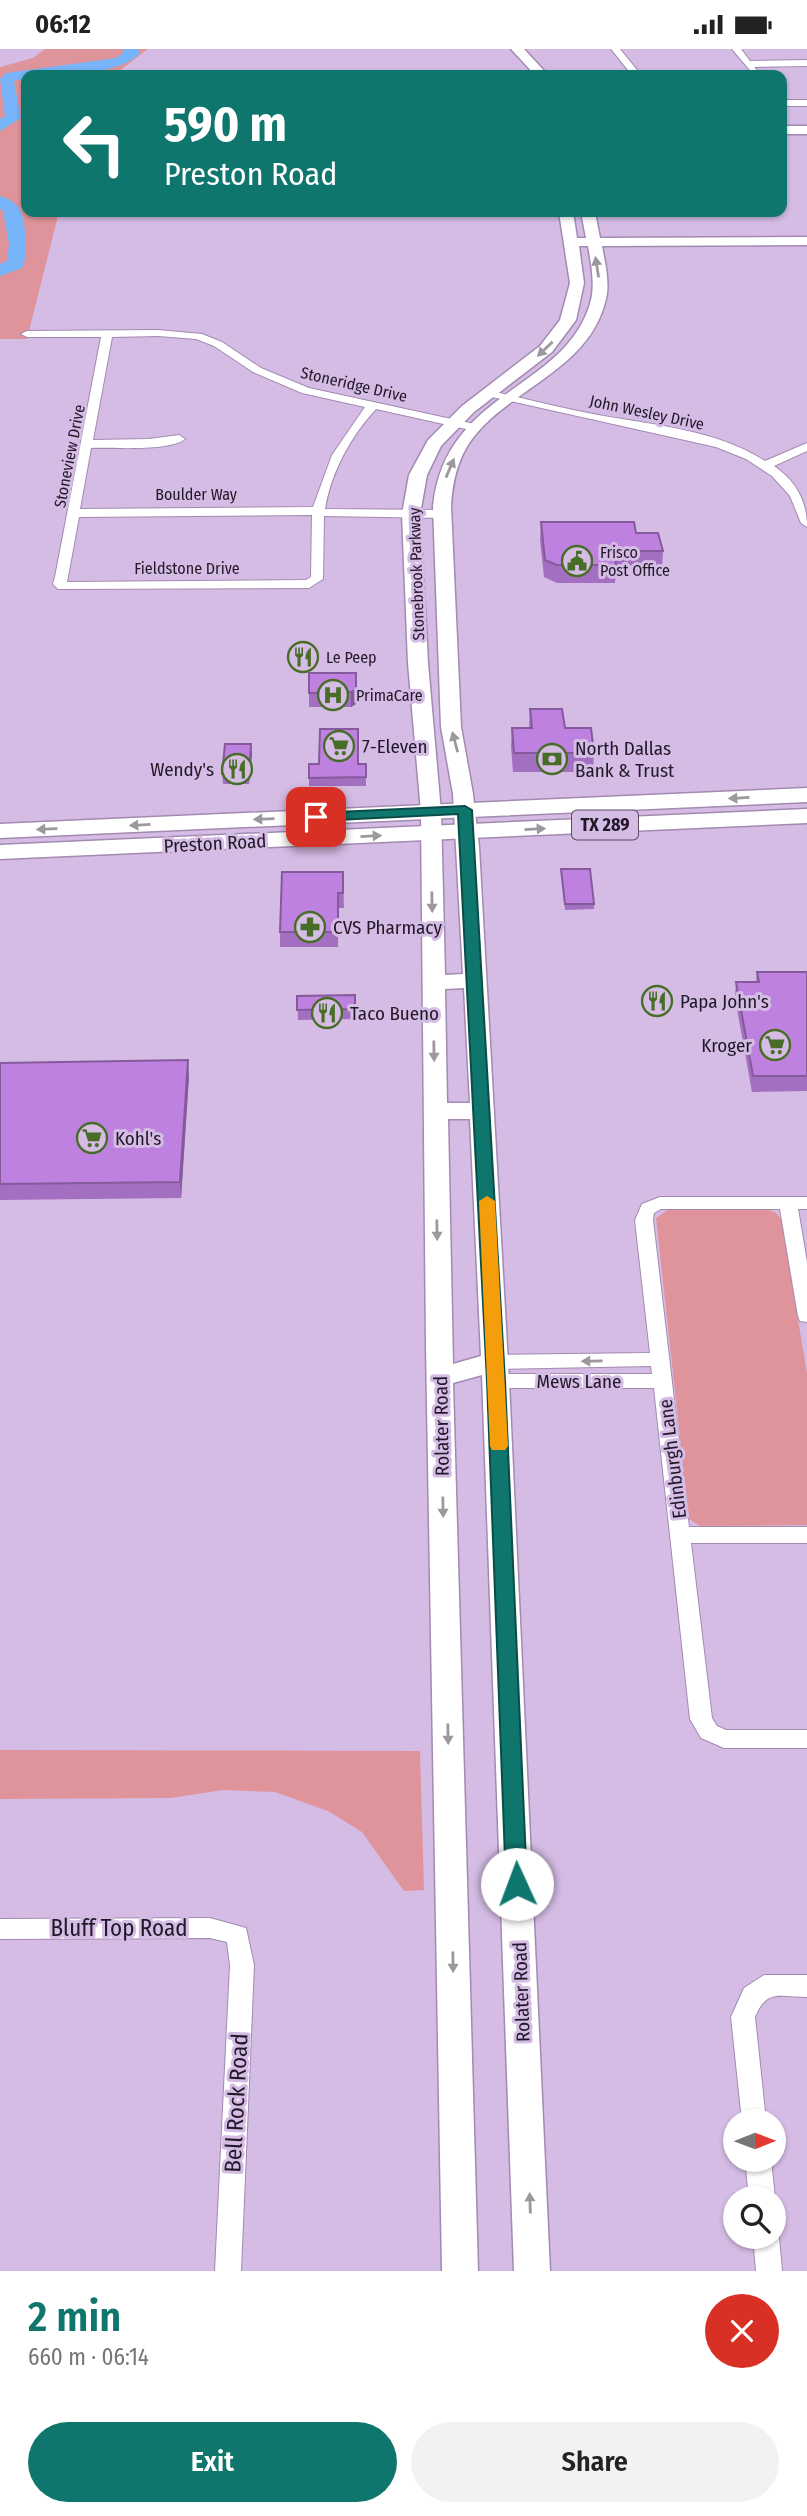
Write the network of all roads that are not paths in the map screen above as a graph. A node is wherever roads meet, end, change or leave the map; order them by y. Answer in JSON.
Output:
{"nodes":[{"id":1,"x":517,"y":49,"type":"edge"},
{"id":2,"x":615,"y":49,"type":"edge"},
{"id":3,"x":736,"y":49,"type":"edge"},
{"id":4,"x":807,"y":63,"type":"edge"},
{"id":5,"x":750,"y":64,"type":"junction"},
{"id":6,"x":537,"y":70,"type":"edge"},
{"id":7,"x":633,"y":70,"type":"edge"},
{"id":8,"x":754,"y":70,"type":"edge"},
{"id":9,"x":787,"y":103,"type":"edge"},
{"id":10,"x":807,"y":103,"type":"edge"},
{"id":11,"x":787,"y":130,"type":"edge"},
{"id":12,"x":807,"y":130,"type":"edge"},
{"id":13,"x":567,"y":217,"type":"edge"},
{"id":14,"x":589,"y":217,"type":"edge"},
{"id":15,"x":807,"y":241,"type":"edge"},
{"id":16,"x":571,"y":242,"type":"junction"},
{"id":17,"x":593,"y":242,"type":"junction"},
{"id":18,"x":566,"y":323,"type":"junction"},
{"id":19,"x":588,"y":325,"type":"junction"},
{"id":20,"x":107,"y":333,"type":"junction"},
{"id":21,"x":27,"y":334,"type":"dead end"},
{"id":22,"x":487,"y":393,"type":"junction"},
{"id":23,"x":507,"y":398,"type":"junction"},
{"id":24,"x":374,"y":405,"type":"junction"},
{"id":25,"x":452,"y":423,"type":"junction"},
{"id":26,"x":475,"y":427,"type":"junction"},
{"id":27,"x":179,"y":439,"type":"dead end"},
{"id":28,"x":88,"y":444,"type":"junction"},
{"id":29,"x":807,"y":447,"type":"edge"},
{"id":30,"x":764,"y":466,"type":"junction"},
{"id":31,"x":412,"y":509,"type":"junction"},
{"id":32,"x":442,"y":510,"type":"junction"},
{"id":33,"x":318,"y":511,"type":"junction"},
{"id":34,"x":74,"y":513,"type":"junction"},
{"id":35,"x":807,"y":523,"type":"edge"},
{"id":36,"x":60,"y":584,"type":"joint"},
{"id":37,"x":417,"y":598,"type":"junction"},
{"id":38,"x":445,"y":598,"type":"junction"},
{"id":39,"x":418,"y":663,"type":"junction"},
{"id":40,"x":448,"y":664,"type":"junction"},
{"id":41,"x":807,"y":795,"type":"edge"},
{"id":42,"x":807,"y":816,"type":"edge"},
{"id":43,"x":466,"y":821,"type":"junction"},
{"id":44,"x":431,"y":823,"type":"junction"},
{"id":45,"x":0,"y":831,"type":"edge"},
{"id":46,"x":92,"y":838,"type":"junction"},
{"id":47,"x":0,"y":852,"type":"edge"},
{"id":48,"x":475,"y":980,"type":"junction"},
{"id":49,"x":433,"y":983,"type":"junction"},
{"id":50,"x":435,"y":1111,"type":"junction"},
{"id":51,"x":482,"y":1111,"type":"junction"},
{"id":52,"x":788,"y":1203,"type":"junction"},
{"id":53,"x":807,"y":1203,"type":"edge"},
{"id":54,"x":807,"y":1316,"type":"edge"},
{"id":55,"x":660,"y":1359,"type":"junction"},
{"id":56,"x":496,"y":1372,"type":"junction"},
{"id":57,"x":440,"y":1377,"type":"junction"},
{"id":58,"x":663,"y":1381,"type":"junction"},
{"id":59,"x":680,"y":1535,"type":"junction"},
{"id":60,"x":807,"y":1535,"type":"edge"},
{"id":61,"x":807,"y":1739,"type":"edge"},
{"id":62,"x":0,"y":1929,"type":"edge"},
{"id":63,"x":238,"y":1935,"type":"joint"},
{"id":64,"x":807,"y":1986,"type":"edge"},
{"id":65,"x":753,"y":2109,"type":"edge"},
{"id":66,"x":766,"y":2249,"type":"edge"},
{"id":67,"x":228,"y":2271,"type":"edge"},
{"id":68,"x":460,"y":2271,"type":"edge"},
{"id":69,"x":533,"y":2271,"type":"edge"},
{"id":70,"x":769,"y":2271,"type":"edge"}],
"edges":[{"from":1,"to":6,"type":"main road"},
{"from":2,"to":7,"type":"street"},
{"from":3,"to":5,"type":"street"},
{"from":4,"to":5,"type":"street"},
{"from":5,"to":8,"type":"street"},
{"from":9,"to":10,"type":"street"},
{"from":11,"to":12,"type":"main road"},
{"from":13,"to":16,"type":"main road","name":"Stonebrook Parkway"},
{"from":14,"to":17,"type":"main road","name":"Stonebrook Parkway"},
{"from":15,"to":17,"type":"main road"},
{"from":16,"to":17,"type":"main road"},
{"from":16,"to":18,"type":"main road","name":"Stonebrook Parkway"},
{"from":19,"to":17,"type":"main road","name":"Stonebrook Parkway","one_way":true},
{"from":18,"to":19,"type":"main road"},
{"from":18,"to":22,"type":"main road","name":"Stonebrook Parkway","one_way":true},
{"from":19,"to":23,"type":"main road","name":"Stonebrook Parkway"},
{"from":20,"to":21,"type":"street","name":"Stoneridge Drive"},
{"from":20,"to":24,"type":"street","name":"Stoneridge Drive"},
{"from":20,"to":28,"type":"street","name":"Stoneview Drive"},
{"from":22,"to":23,"type":"street","name":"John Wesley Drive"},
{"from":22,"to":25,"type":"main road","name":"Stonebrook Parkway"},
{"from":23,"to":26,"type":"main road","name":"Stonebrook Parkway"},
{"from":23,"to":30,"type":"street","name":"John Wesley Drive"},
{"from":24,"to":25,"type":"street","name":"Stoneridge Drive"},
{"from":24,"to":33,"type":"street"},
{"from":25,"to":26,"type":"street","name":"Stoneridge Drive"},
{"from":25,"to":31,"type":"main road","name":"Stonebrook Parkway"},
{"from":32,"to":26,"type":"main road","name":"Stonebrook Parkway","one_way":true},
{"from":27,"to":28,"type":"street"},
{"from":28,"to":34,"type":"street","name":"Stoneview Drive"},
{"from":29,"to":30,"type":"street"},
{"from":30,"to":35,"type":"street","name":"John Wesley Drive"},
{"from":31,"to":32,"type":"street","name":"Boulder Way"},
{"from":31,"to":33,"type":"street","name":"Boulder Way"},
{"from":31,"to":37,"type":"main road","name":"Stonebrook Parkway"},
{"from":32,"to":38,"type":"main road","name":"Stonebrook Parkway"},
{"from":33,"to":34,"type":"street","name":"Boulder Way"},
{"from":33,"to":36,"type":"street","name":"Fieldstone Drive"},
{"from":34,"to":36,"type":"street","name":"Stoneview Drive"},
{"from":37,"to":38,"type":"main road"},
{"from":37,"to":39,"type":"main road","name":"Stonebrook Parkway"},
{"from":38,"to":40,"type":"main road","name":"Stonebrook Parkway"},
{"from":39,"to":40,"type":"main road"},
{"from":39,"to":44,"type":"main road","name":"Stonebrook Parkway"},
{"from":43,"to":40,"type":"main road","name":"Stonebrook Parkway","one_way":true},
{"from":41,"to":43,"type":"main road","name":"Preston Road","number":"TX 289","one_way":true},
{"from":43,"to":42,"type":"main road","name":"Preston Road","number":"TX 289","one_way":true},
{"from":43,"to":44,"type":"main road","name":"Preston Road","number":"TX 289"},
{"from":43,"to":48,"type":"main road","name":"Rolater Road"},
{"from":44,"to":46,"type":"main road","name":"Preston Road","number":"TX 289"},
{"from":44,"to":49,"type":"main road","name":"Rolater Road","one_way":true},
{"from":46,"to":45,"type":"main road","name":"Preston Road","number":"TX 289","one_way":true},
{"from":46,"to":47,"type":"main road","name":"Preston Road","number":"TX 289"},
{"from":48,"to":49,"type":"main road"},
{"from":48,"to":51,"type":"main road","name":"Rolater Road"},
{"from":49,"to":50,"type":"main road","name":"Rolater Road","one_way":true},
{"from":50,"to":51,"type":"main road"},
{"from":50,"to":57,"type":"main road","name":"Rolater Road","one_way":true},
{"from":51,"to":56,"type":"main road","name":"Rolater Road"},
{"from":52,"to":53,"type":"street"},
{"from":52,"to":54,"type":"street"},
{"from":52,"to":55,"type":"street","name":"Edinburgh Lane"},
{"from":55,"to":56,"type":"street","name":"Mews Lane","one_way":true},
{"from":55,"to":58,"type":"street","name":"Edinburgh Lane"},
{"from":56,"to":57,"type":"main road"},
{"from":56,"to":58,"type":"street","name":"Mews Lane"},
{"from":69,"to":56,"type":"main road","name":"Rolater Road","one_way":true},
{"from":57,"to":68,"type":"main road","name":"Rolater Road","one_way":true},
{"from":58,"to":59,"type":"street","name":"Edinburgh Lane"},
{"from":59,"to":60,"type":"street"},
{"from":59,"to":61,"type":"street","name":"Edinburgh Lane"},
{"from":62,"to":63,"type":"street","name":"Bluff Top Road"},
{"from":63,"to":67,"type":"street","name":"Bell Rock Road"},
{"from":64,"to":65,"type":"street"},
{"from":66,"to":70,"type":"street"}]}
